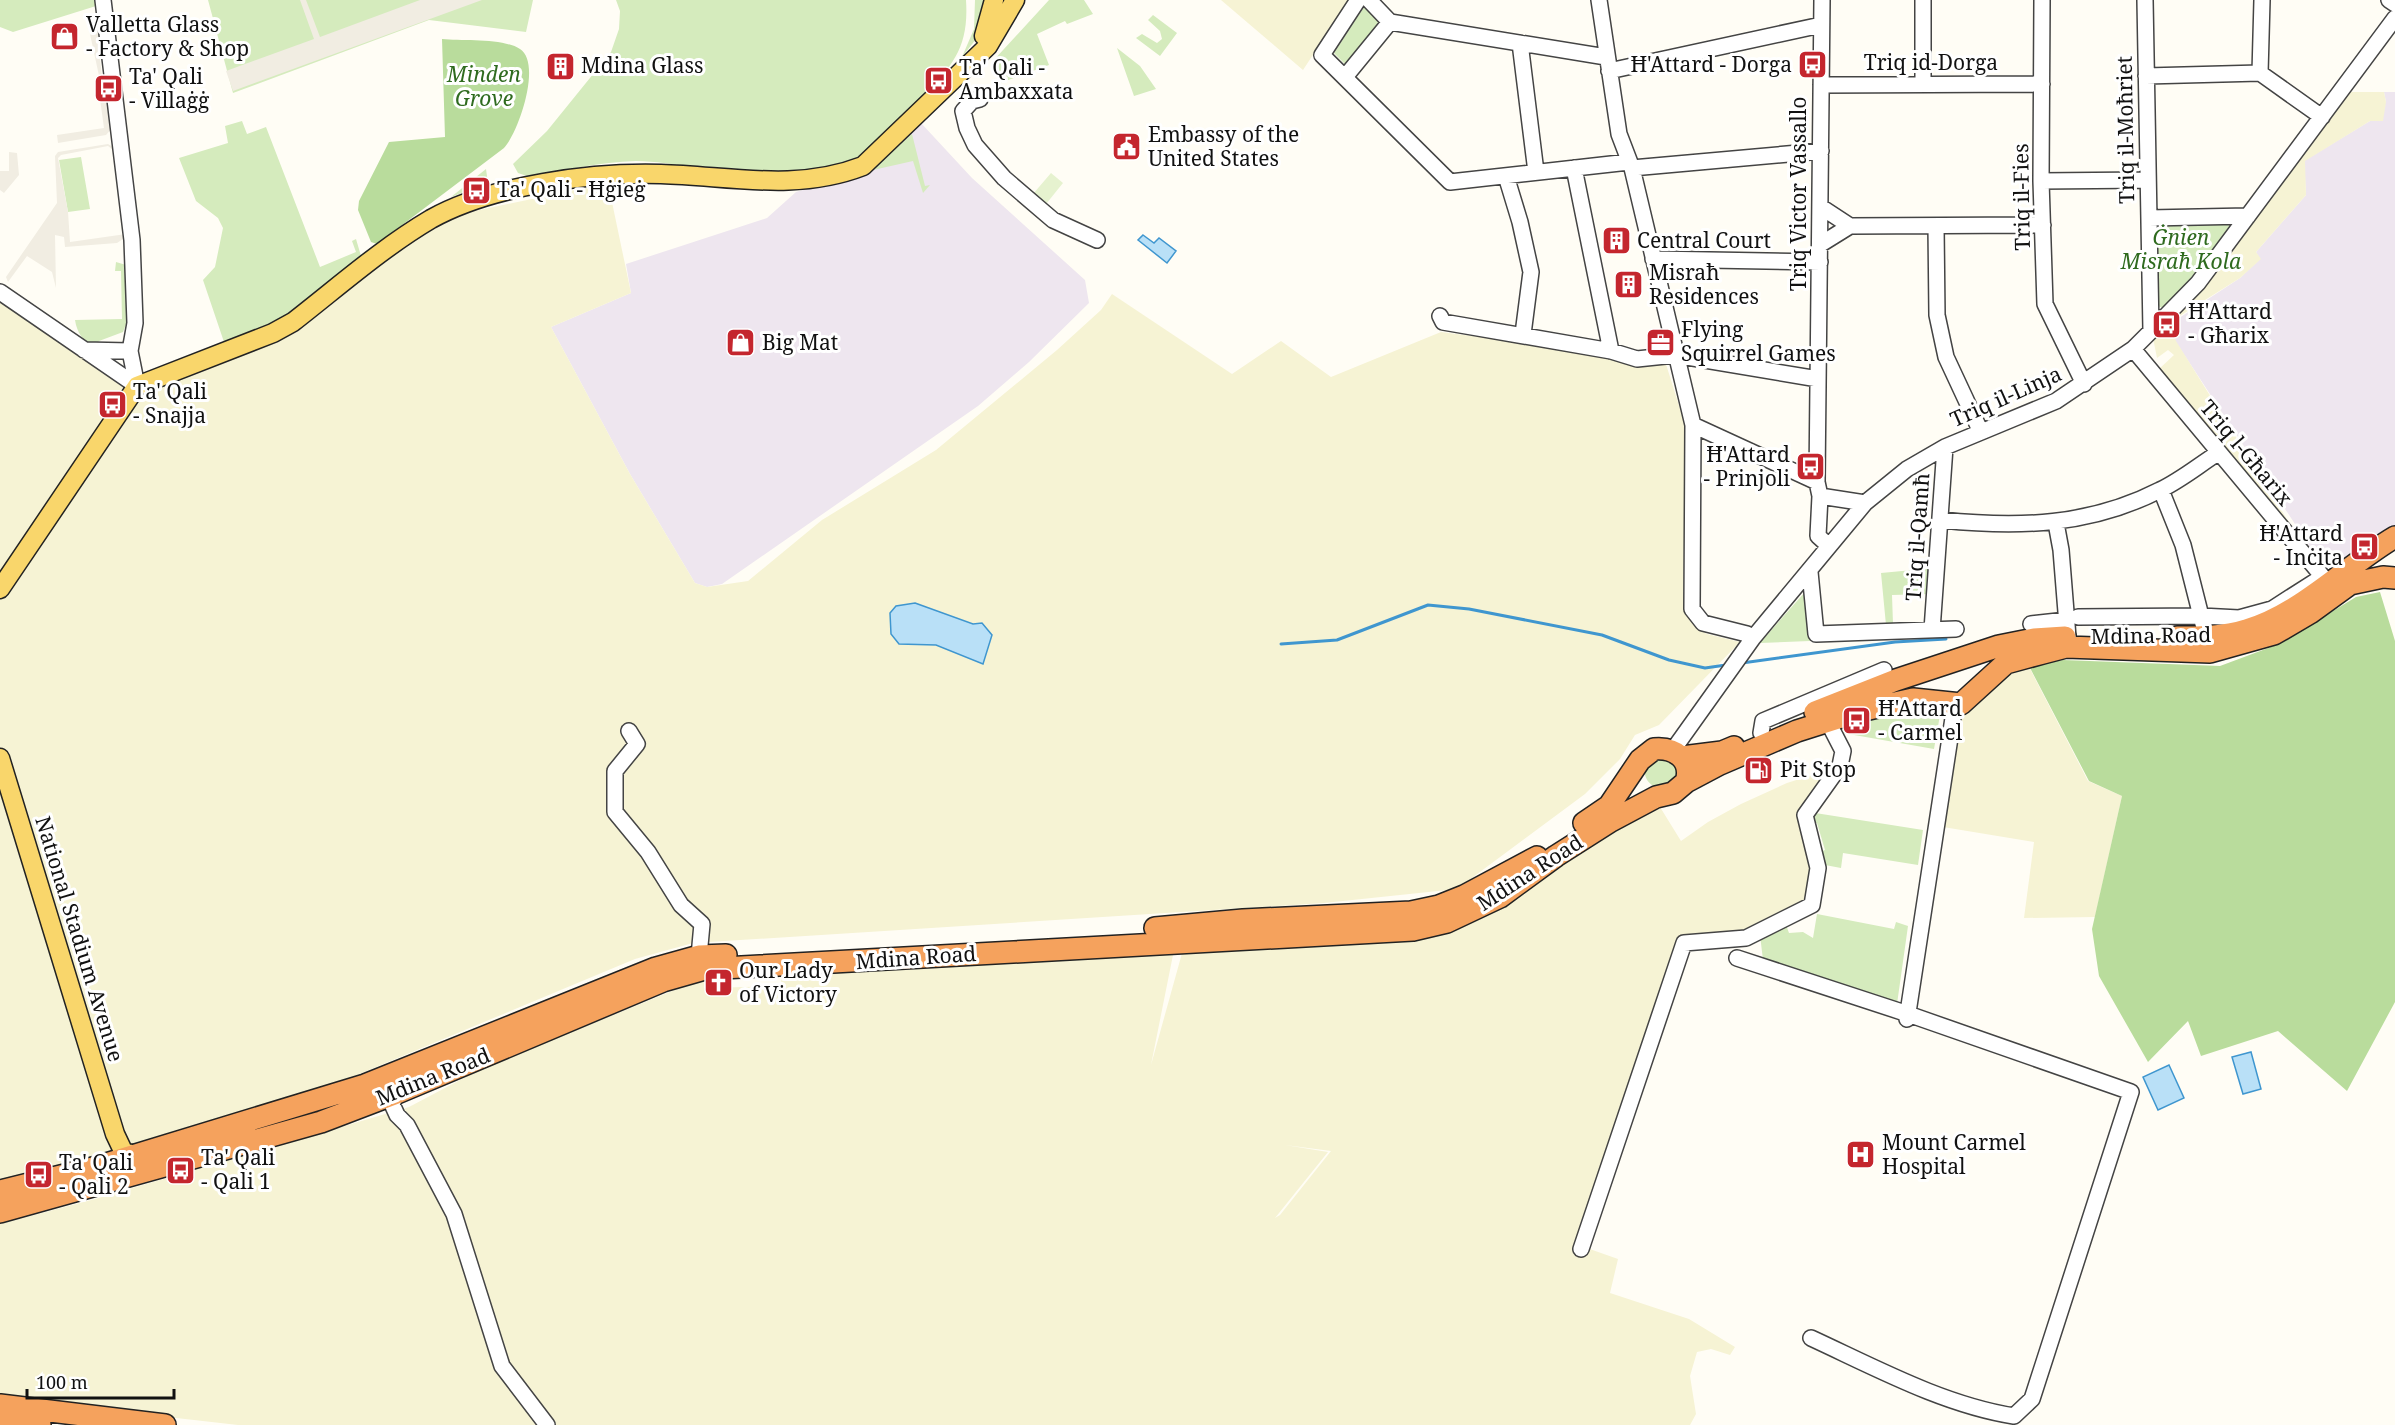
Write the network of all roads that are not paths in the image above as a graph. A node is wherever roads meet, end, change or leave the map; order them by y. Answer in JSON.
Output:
{"nodes":[{"id":1,"x":103,"y":0,"type":"edge"},
{"id":2,"x":994,"y":0,"type":"edge"},
{"id":3,"x":1015,"y":0,"type":"edge"},
{"id":4,"x":1358,"y":0,"type":"edge"},
{"id":5,"x":1369,"y":0,"type":"edge"},
{"id":6,"x":1599,"y":0,"type":"edge"},
{"id":7,"x":1822,"y":0,"type":"edge"},
{"id":8,"x":1923,"y":0,"type":"edge"},
{"id":9,"x":2042,"y":0,"type":"edge"},
{"id":10,"x":2145,"y":0,"type":"edge"},
{"id":11,"x":2262,"y":0,"type":"edge"},
{"id":12,"x":2389,"y":0,"type":"edge"},
{"id":13,"x":2395,"y":4,"type":"edge"},
{"id":14,"x":2395,"y":18,"type":"edge"},
{"id":15,"x":1390,"y":22,"type":"junction"},
{"id":16,"x":1821,"y":25,"type":"junction"},
{"id":17,"x":1520,"y":43,"type":"junction"},
{"id":18,"x":969,"y":63,"type":"junction"},
{"id":19,"x":1608,"y":64,"type":"junction"},
{"id":20,"x":2260,"y":74,"type":"junction"},
{"id":21,"x":1345,"y":76,"type":"junction"},
{"id":22,"x":2146,"y":76,"type":"junction"},
{"id":23,"x":1923,"y":84,"type":"junction"},
{"id":24,"x":2042,"y":84,"type":"junction"},
{"id":25,"x":1821,"y":85,"type":"junction"},
{"id":26,"x":980,"y":99,"type":"dead end"},
{"id":27,"x":2322,"y":117,"type":"junction"},
{"id":28,"x":1821,"y":151,"type":"junction"},
{"id":29,"x":1630,"y":165,"type":"junction"},
{"id":30,"x":1574,"y":168,"type":"junction"},
{"id":31,"x":1536,"y":172,"type":"junction"},
{"id":32,"x":1506,"y":176,"type":"junction"},
{"id":33,"x":2148,"y":180,"type":"junction"},
{"id":34,"x":2041,"y":181,"type":"junction"},
{"id":35,"x":1821,"y":207,"type":"junction"},
{"id":36,"x":2248,"y":216,"type":"junction"},
{"id":37,"x":2149,"y":218,"type":"junction"},
{"id":38,"x":2043,"y":225,"type":"junction"},
{"id":39,"x":1850,"y":226,"type":"junction"},
{"id":40,"x":1936,"y":226,"type":"junction"},
{"id":41,"x":1097,"y":240,"type":"dead end"},
{"id":42,"x":1821,"y":243,"type":"junction"},
{"id":43,"x":1653,"y":259,"type":"junction"},
{"id":44,"x":1820,"y":262,"type":"junction"},
{"id":45,"x":0,"y":292,"type":"edge"},
{"id":46,"x":1440,"y":316,"type":"dead end"},
{"id":47,"x":2151,"y":331,"type":"junction"},
{"id":48,"x":1523,"y":334,"type":"junction"},
{"id":49,"x":2133,"y":349,"type":"junction"},
{"id":50,"x":84,"y":350,"type":"junction"},
{"id":51,"x":130,"y":351,"type":"junction"},
{"id":52,"x":1611,"y":351,"type":"junction"},
{"id":53,"x":1675,"y":355,"type":"junction"},
{"id":54,"x":1818,"y":379,"type":"junction"},
{"id":55,"x":2084,"y":384,"type":"junction"},
{"id":56,"x":137,"y":386,"type":"junction"},
{"id":57,"x":1693,"y":425,"type":"junction"},
{"id":58,"x":1980,"y":430,"type":"junction"},
{"id":59,"x":1945,"y":447,"type":"junction"},
{"id":60,"x":2218,"y":453,"type":"junction"},
{"id":61,"x":1819,"y":489,"type":"junction"},
{"id":62,"x":2161,"y":490,"type":"junction"},
{"id":63,"x":1865,"y":502,"type":"junction"},
{"id":64,"x":1942,"y":520,"type":"junction"},
{"id":65,"x":2056,"y":523,"type":"junction"},
{"id":66,"x":2395,"y":537,"type":"edge"},
{"id":67,"x":1828,"y":545,"type":"junction"},
{"id":68,"x":1810,"y":572,"type":"junction"},
{"id":69,"x":2389,"y":578,"type":"edge"},
{"id":70,"x":2325,"y":580,"type":"junction"},
{"id":71,"x":0,"y":589,"type":"edge"},
{"id":72,"x":2201,"y":616,"type":"junction"},
{"id":73,"x":2031,"y":624,"type":"dead end"},
{"id":74,"x":2071,"y":625,"type":"junction"},
{"id":75,"x":1956,"y":629,"type":"dead end"},
{"id":76,"x":1932,"y":630,"type":"junction"},
{"id":77,"x":2205,"y":637,"type":"junction"},
{"id":78,"x":1753,"y":638,"type":"junction"},
{"id":79,"x":1947,"y":664,"type":"junction"},
{"id":80,"x":1884,"y":670,"type":"dead end"},
{"id":81,"x":1854,"y":690,"type":"junction"},
{"id":82,"x":1957,"y":701,"type":"junction"},
{"id":83,"x":1827,"y":720,"type":"junction"},
{"id":84,"x":629,"y":731,"type":"dead end"},
{"id":85,"x":1678,"y":754,"type":"junction"},
{"id":86,"x":0,"y":758,"type":"edge"},
{"id":87,"x":1637,"y":767,"type":"junction"},
{"id":88,"x":1686,"y":782,"type":"junction"},
{"id":89,"x":1656,"y":797,"type":"junction"},
{"id":90,"x":699,"y":956,"type":"junction"},
{"id":91,"x":1737,"y":958,"type":"dead end"},
{"id":92,"x":1907,"y":1016,"type":"junction"},
{"id":93,"x":397,"y":1093,"type":"junction"},
{"id":94,"x":115,"y":1134,"type":"junction"},
{"id":95,"x":139,"y":1155,"type":"junction"},
{"id":96,"x":106,"y":1164,"type":"junction"},
{"id":97,"x":0,"y":1191,"type":"edge"},
{"id":98,"x":0,"y":1212,"type":"edge"},
{"id":99,"x":1581,"y":1249,"type":"dead end"},
{"id":100,"x":1811,"y":1338,"type":"dead end"},
{"id":101,"x":0,"y":1405,"type":"edge"},
{"id":102,"x":0,"y":1420,"type":"edge"},
{"id":103,"x":40,"y":1425,"type":"edge"},
{"id":104,"x":165,"y":1425,"type":"edge"},
{"id":105,"x":547,"y":1425,"type":"edge"}],
"edges":[{"from":1,"to":51,"type":"street"},
{"from":2,"to":18,"type":"main road"},
{"from":3,"to":18,"type":"main road"},
{"from":4,"to":21,"type":"street"},
{"from":5,"to":15,"type":"street"},
{"from":6,"to":19,"type":"street"},
{"from":7,"to":16,"type":"street","name":"Triq Victor Vassallo"},
{"from":8,"to":23,"type":"street"},
{"from":9,"to":24,"type":"street","name":"Triq il-Fies"},
{"from":10,"to":22,"type":"street","name":"Triq il-Moħriet"},
{"from":11,"to":20,"type":"street"},
{"from":12,"to":13,"type":"street"},
{"from":14,"to":27,"type":"street","name":"Triq il-Linja"},
{"from":15,"to":17,"type":"street"},
{"from":15,"to":21,"type":"street"},
{"from":16,"to":19,"type":"street"},
{"from":16,"to":25,"type":"street","name":"Triq Victor Vassallo"},
{"from":17,"to":19,"type":"street"},
{"from":17,"to":31,"type":"street"},
{"from":18,"to":56,"type":"main road"},
{"from":19,"to":29,"type":"street"},
{"from":20,"to":22,"type":"street"},
{"from":20,"to":27,"type":"street"},
{"from":21,"to":32,"type":"street"},
{"from":22,"to":33,"type":"street","name":"Triq il-Moħriet"},
{"from":23,"to":24,"type":"street","name":"Triq id-Dorga"},
{"from":23,"to":25,"type":"street","name":"Triq id-Dorga"},
{"from":24,"to":34,"type":"street","name":"Triq il-Fies"},
{"from":25,"to":28,"type":"street","name":"Triq Victor Vassallo"},
{"from":26,"to":41,"type":"street"},
{"from":27,"to":36,"type":"street","name":"Triq il-Linja"},
{"from":28,"to":29,"type":"street"},
{"from":28,"to":35,"type":"street","name":"Triq Victor Vassallo"},
{"from":29,"to":30,"type":"street"},
{"from":29,"to":43,"type":"street"},
{"from":30,"to":31,"type":"street"},
{"from":30,"to":52,"type":"street"},
{"from":31,"to":32,"type":"street"},
{"from":32,"to":48,"type":"street"},
{"from":33,"to":34,"type":"street"},
{"from":33,"to":37,"type":"street","name":"Triq il-Moħriet"},
{"from":34,"to":38,"type":"street","name":"Triq il-Fies"},
{"from":35,"to":39,"type":"street"},
{"from":35,"to":42,"type":"street","name":"Triq Victor Vassallo"},
{"from":36,"to":37,"type":"street"},
{"from":36,"to":47,"type":"street","name":"Triq il-Linja"},
{"from":37,"to":47,"type":"street","name":"Triq il-Moħriet"},
{"from":38,"to":40,"type":"street"},
{"from":38,"to":55,"type":"street","name":"Triq il-Fies"},
{"from":39,"to":40,"type":"street"},
{"from":39,"to":42,"type":"street"},
{"from":40,"to":58,"type":"street"},
{"from":42,"to":44,"type":"street","name":"Triq Victor Vassallo"},
{"from":43,"to":44,"type":"street"},
{"from":43,"to":53,"type":"street"},
{"from":44,"to":54,"type":"street","name":"Triq Victor Vassallo"},
{"from":45,"to":50,"type":"street"},
{"from":46,"to":48,"type":"street"},
{"from":47,"to":49,"type":"street","name":"Triq il-Linja"},
{"from":48,"to":52,"type":"street"},
{"from":49,"to":55,"type":"street","name":"Triq il-Linja"},
{"from":49,"to":60,"type":"street","name":"Triq l-Għarix"},
{"from":50,"to":51,"type":"street"},
{"from":50,"to":56,"type":"street"},
{"from":51,"to":56,"type":"street"},
{"from":52,"to":53,"type":"street"},
{"from":53,"to":54,"type":"street"},
{"from":53,"to":57,"type":"street"},
{"from":54,"to":61,"type":"street","name":"Triq Victor Vassallo"},
{"from":55,"to":58,"type":"street","name":"Triq il-Linja"},
{"from":56,"to":71,"type":"main road"},
{"from":57,"to":61,"type":"street"},
{"from":57,"to":78,"type":"street"},
{"from":58,"to":59,"type":"street","name":"Triq il-Linja"},
{"from":59,"to":63,"type":"street","name":"Triq il-Linja"},
{"from":59,"to":64,"type":"street","name":"Triq il-Qamħ"},
{"from":60,"to":62,"type":"street"},
{"from":60,"to":70,"type":"street","name":"Triq l-Għarix"},
{"from":61,"to":63,"type":"street"},
{"from":61,"to":67,"type":"street","name":"Triq Victor Vassallo"},
{"from":62,"to":65,"type":"street"},
{"from":62,"to":72,"type":"street"},
{"from":63,"to":67,"type":"street","name":"Triq il-Linja"},
{"from":64,"to":65,"type":"street"},
{"from":64,"to":76,"type":"street","name":"Triq il-Qamħ"},
{"from":65,"to":74,"type":"street"},
{"from":66,"to":70,"type":"highway","name":"Mdina Road"},
{"from":67,"to":68,"type":"street","name":"Triq il-Linja"},
{"from":68,"to":76,"type":"street"},
{"from":68,"to":78,"type":"street","name":"Triq il-Linja"},
{"from":69,"to":82,"type":"highway","name":"Mdina Road"},
{"from":70,"to":72,"type":"street"},
{"from":70,"to":77,"type":"highway","name":"Mdina Road"},
{"from":72,"to":74,"type":"street"},
{"from":72,"to":77,"type":"street"},
{"from":73,"to":74,"type":"street"},
{"from":74,"to":77,"type":"highway","name":"Mdina Road"},
{"from":74,"to":79,"type":"highway","name":"Mdina Road"},
{"from":75,"to":76,"type":"street"},
{"from":78,"to":85,"type":"street","name":"Triq il-Linja"},
{"from":79,"to":81,"type":"highway","name":"Mdina Road"},
{"from":79,"to":82,"type":"highway"},
{"from":79,"to":82,"type":"highway"},
{"from":80,"to":81,"type":"street"},
{"from":81,"to":85,"type":"highway","name":"Mdina Road"},
{"from":82,"to":83,"type":"highway","name":"Mdina Road"},
{"from":82,"to":92,"type":"street"},
{"from":83,"to":88,"type":"highway","name":"Mdina Road"},
{"from":83,"to":99,"type":"street"},
{"from":84,"to":90,"type":"street"},
{"from":85,"to":87,"type":"highway","name":"Mdina Road"},
{"from":85,"to":88,"type":"highway"},
{"from":86,"to":94,"type":"main road","name":"National Stadium Avenue"},
{"from":87,"to":89,"type":"highway"},
{"from":87,"to":90,"type":"highway","name":"Mdina Road"},
{"from":88,"to":89,"type":"highway","name":"Mdina Road"},
{"from":89,"to":93,"type":"highway","name":"Mdina Road"},
{"from":90,"to":95,"type":"highway","name":"Mdina Road"},
{"from":91,"to":92,"type":"street"},
{"from":92,"to":100,"type":"street"},
{"from":93,"to":98,"type":"highway","name":"Mdina Road"},
{"from":93,"to":105,"type":"street"},
{"from":94,"to":95,"type":"main road"},
{"from":94,"to":96,"type":"main road"},
{"from":95,"to":96,"type":"highway","name":"Mdina Road"},
{"from":96,"to":97,"type":"highway","name":"Mdina Road"},
{"from":101,"to":104,"type":"highway"},
{"from":102,"to":103,"type":"highway"}]}
